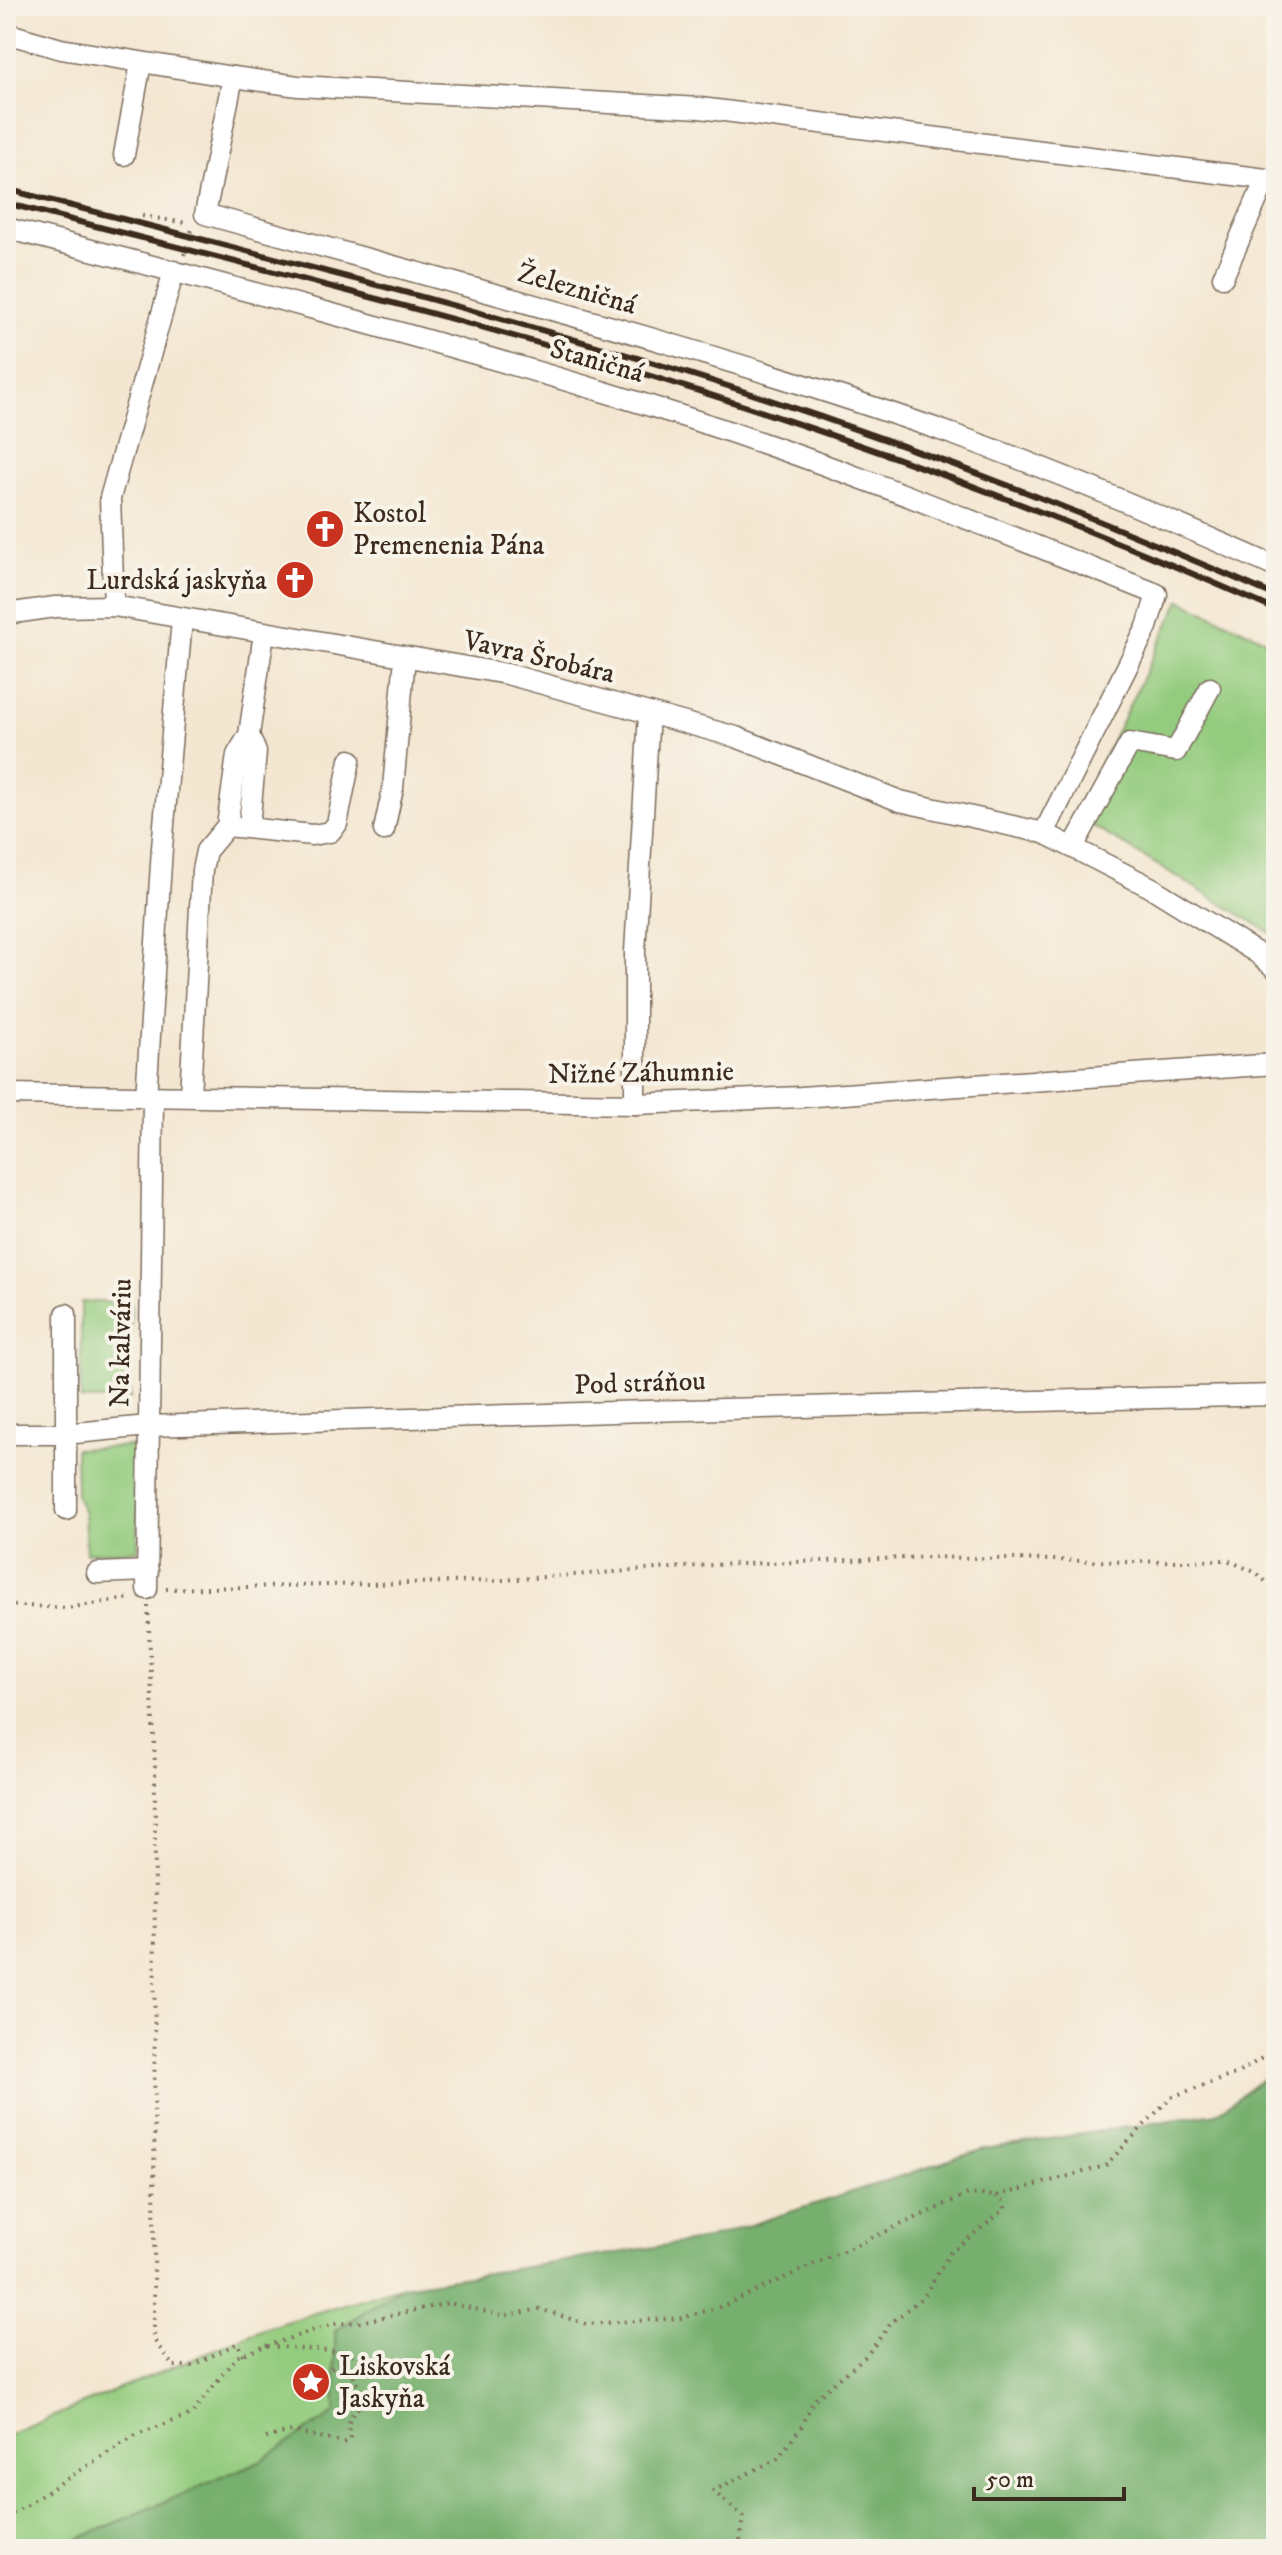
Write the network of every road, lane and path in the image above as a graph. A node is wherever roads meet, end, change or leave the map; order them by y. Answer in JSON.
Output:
{"nodes":[{"id":1,"x":6,"y":33,"type":"edge"},
{"id":2,"x":141,"y":63,"type":"junction"},
{"id":3,"x":233,"y":77,"type":"junction"},
{"id":4,"x":124,"y":155,"type":"dead end"},
{"id":5,"x":142,"y":216,"type":"dead end"},
{"id":6,"x":198,"y":218,"type":"junction"},
{"id":7,"x":6,"y":228,"type":"edge"},
{"id":8,"x":174,"y":271,"type":"junction"},
{"id":9,"x":1223,"y":277,"type":"dead end"},
{"id":10,"x":1276,"y":567,"type":"edge"},
{"id":11,"x":114,"y":606,"type":"junction"},
{"id":12,"x":6,"y":614,"type":"edge"},
{"id":13,"x":182,"y":619,"type":"junction"},
{"id":14,"x":264,"y":633,"type":"junction"},
{"id":15,"x":405,"y":657,"type":"junction"},
{"id":16,"x":1210,"y":688,"type":"dead end"},
{"id":17,"x":649,"y":713,"type":"junction"},
{"id":18,"x":249,"y":735,"type":"junction"},
{"id":19,"x":350,"y":760,"type":"dead end"},
{"id":20,"x":227,"y":826,"type":"junction"},
{"id":21,"x":249,"y":827,"type":"junction"},
{"id":22,"x":384,"y":830,"type":"dead end"},
{"id":23,"x":1044,"y":833,"type":"junction"},
{"id":24,"x":1073,"y":847,"type":"junction"},
{"id":25,"x":1276,"y":969,"type":"edge"},
{"id":26,"x":1276,"y":1064,"type":"edge"},
{"id":27,"x":6,"y":1094,"type":"edge"},
{"id":28,"x":190,"y":1096,"type":"junction"},
{"id":29,"x":149,"y":1098,"type":"junction"},
{"id":30,"x":635,"y":1104,"type":"junction"},
{"id":31,"x":66,"y":1314,"type":"dead end"},
{"id":32,"x":1276,"y":1395,"type":"edge"},
{"id":33,"x":148,"y":1426,"type":"junction"},
{"id":34,"x":6,"y":1434,"type":"edge"},
{"id":35,"x":65,"y":1434,"type":"junction"},
{"id":36,"x":66,"y":1510,"type":"dead end"},
{"id":37,"x":97,"y":1573,"type":"dead end"},
{"id":38,"x":148,"y":1580,"type":"junction"},
{"id":39,"x":1276,"y":1592,"type":"edge"},
{"id":40,"x":6,"y":1605,"type":"edge"},
{"id":41,"x":1276,"y":2049,"type":"edge"},
{"id":42,"x":996,"y":2196,"type":"junction"},
{"id":43,"x":266,"y":2346,"type":"junction"},
{"id":44,"x":243,"y":2355,"type":"junction"},
{"id":45,"x":336,"y":2364,"type":"junction"},
{"id":46,"x":311,"y":2381,"type":"dead end"},
{"id":47,"x":266,"y":2438,"type":"dead end"},
{"id":48,"x":8,"y":2518,"type":"edge"},
{"id":49,"x":6,"y":2532,"type":"edge"},
{"id":50,"x":739,"y":2549,"type":"edge"}],
"edges":[{"from":1,"to":2,"type":"street"},
{"from":2,"to":3,"type":"street"},
{"from":2,"to":4,"type":"street"},
{"from":3,"to":6,"type":"street"},
{"from":3,"to":9,"type":"street"},
{"from":5,"to":6,"type":"path"},
{"from":6,"to":8,"type":"path"},
{"from":6,"to":10,"type":"street","name":"Železničná"},
{"from":7,"to":8,"type":"street","name":"Staničná"},
{"from":8,"to":11,"type":"street"},
{"from":8,"to":23,"type":"street","name":"Staničná"},
{"from":11,"to":12,"type":"street","name":"Vavra Šrobára"},
{"from":11,"to":13,"type":"street","name":"Vavra Šrobára"},
{"from":13,"to":14,"type":"street","name":"Vavra Šrobára"},
{"from":13,"to":29,"type":"street","name":"Na kalváriu"},
{"from":14,"to":15,"type":"street","name":"Vavra Šrobára"},
{"from":14,"to":18,"type":"street"},
{"from":15,"to":17,"type":"street","name":"Vavra Šrobára"},
{"from":15,"to":22,"type":"street"},
{"from":16,"to":24,"type":"street"},
{"from":17,"to":23,"type":"street","name":"Vavra Šrobára"},
{"from":17,"to":30,"type":"street"},
{"from":18,"to":20,"type":"street"},
{"from":18,"to":21,"type":"street"},
{"from":19,"to":21,"type":"street"},
{"from":20,"to":21,"type":"street"},
{"from":20,"to":28,"type":"street"},
{"from":23,"to":24,"type":"street","name":"Vavra Šrobára"},
{"from":24,"to":25,"type":"street","name":"Vavra Šrobára"},
{"from":26,"to":30,"type":"street","name":"Nižné Záhumnie"},
{"from":27,"to":29,"type":"street","name":"Nižné Záhumnie"},
{"from":28,"to":29,"type":"street","name":"Nižné Záhumnie"},
{"from":28,"to":30,"type":"street","name":"Nižné Záhumnie"},
{"from":29,"to":33,"type":"street","name":"Na kalváriu"},
{"from":31,"to":35,"type":"street"},
{"from":32,"to":33,"type":"street","name":"Pod stráňou"},
{"from":33,"to":35,"type":"street","name":"Pod stráňou"},
{"from":33,"to":38,"type":"street","name":"Na kalváriu"},
{"from":34,"to":35,"type":"street","name":"Pod stráňou"},
{"from":35,"to":36,"type":"street"},
{"from":37,"to":38,"type":"street"},
{"from":38,"to":39,"type":"path"},
{"from":38,"to":40,"type":"path"},
{"from":38,"to":44,"type":"path"},
{"from":41,"to":42,"type":"path"},
{"from":42,"to":43,"type":"path"},
{"from":42,"to":50,"type":"path"},
{"from":43,"to":44,"type":"path"},
{"from":43,"to":45,"type":"path"},
{"from":44,"to":48,"type":"path"},
{"from":45,"to":46,"type":"path"},
{"from":45,"to":47,"type":"path"},
{"from":48,"to":49,"type":"path"}]}
